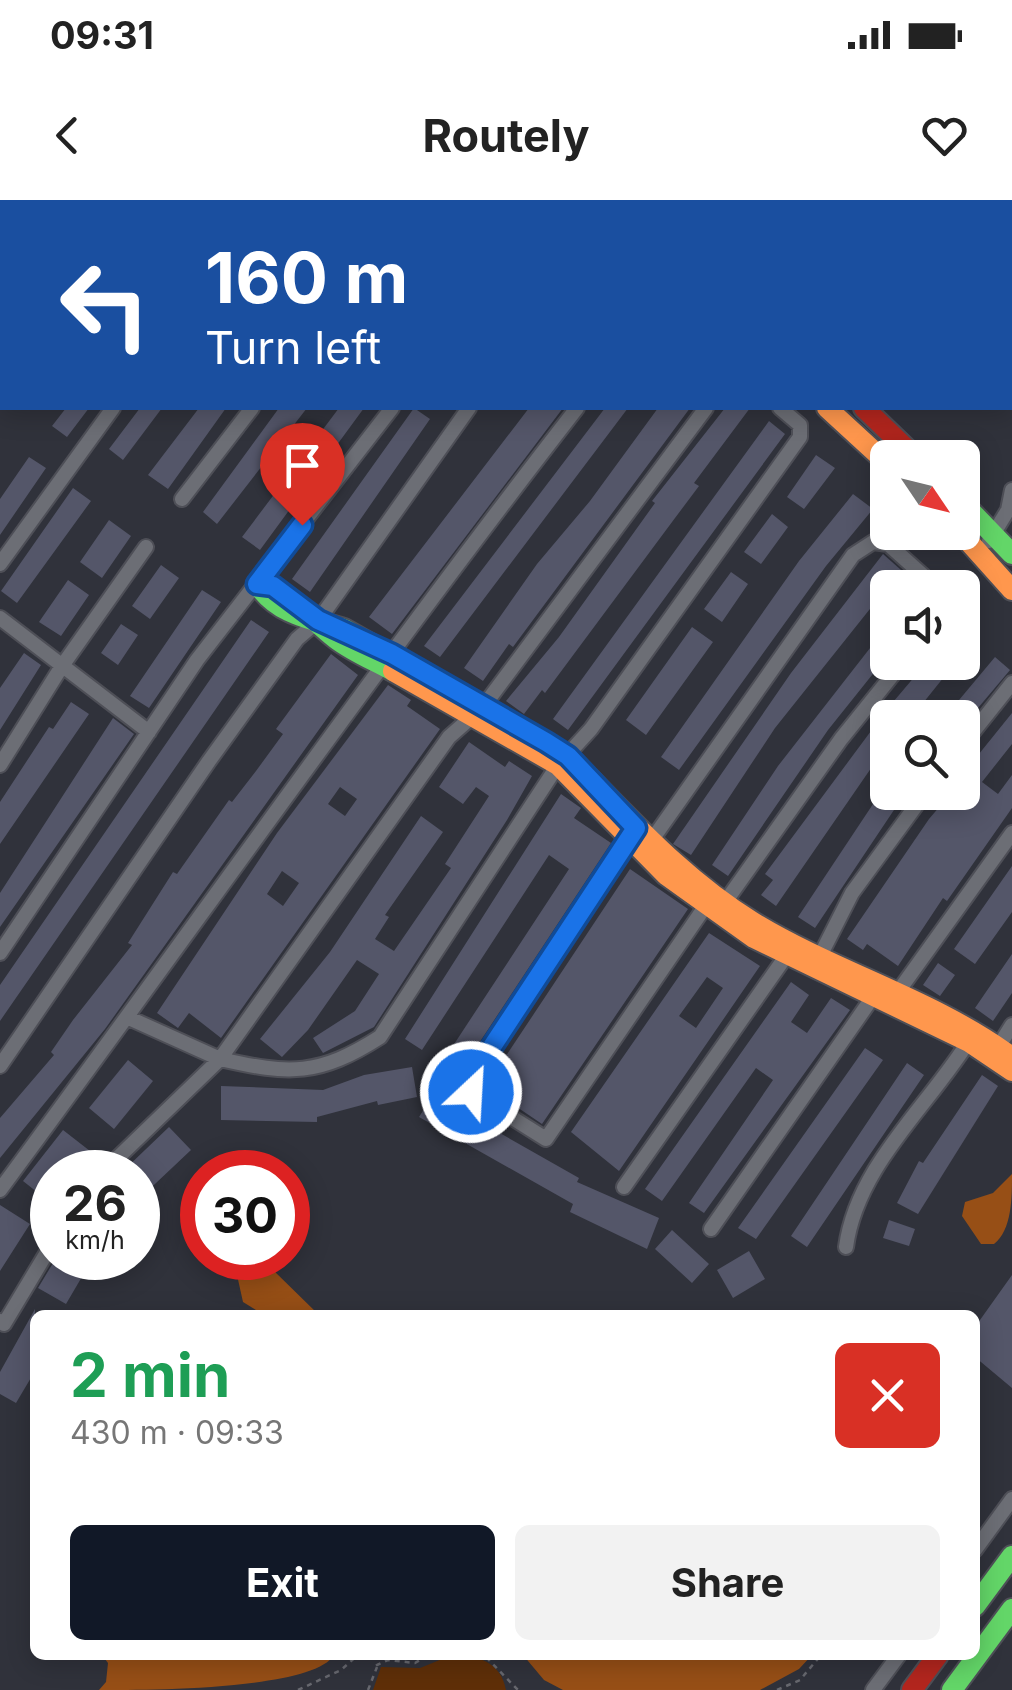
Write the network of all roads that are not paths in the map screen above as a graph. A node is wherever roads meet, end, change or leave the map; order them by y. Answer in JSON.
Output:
{"nodes":[{"id":1,"x":112,"y":410,"type":"edge"},
{"id":2,"x":250,"y":410,"type":"edge"},
{"id":3,"x":390,"y":410,"type":"edge"},
{"id":4,"x":469,"y":410,"type":"edge"},
{"id":5,"x":575,"y":410,"type":"edge"},
{"id":6,"x":704,"y":410,"type":"edge"},
{"id":7,"x":782,"y":410,"type":"edge"},
{"id":8,"x":829,"y":410,"type":"edge"},
{"id":9,"x":866,"y":410,"type":"edge"},
{"id":10,"x":897,"y":440,"type":"edge"},
{"id":11,"x":870,"y":447,"type":"edge"},
{"id":12,"x":1012,"y":490,"type":"edge"},
{"id":13,"x":182,"y":499,"type":"dead end"},
{"id":14,"x":980,"y":521,"type":"edge"},
{"id":15,"x":994,"y":536,"type":"junction"},
{"id":16,"x":146,"y":548,"type":"dead end"},
{"id":17,"x":978,"y":552,"type":"joint"},
{"id":18,"x":1012,"y":554,"type":"edge"},
{"id":19,"x":0,"y":564,"type":"edge"},
{"id":20,"x":917,"y":570,"type":"edge"},
{"id":21,"x":257,"y":584,"type":"junction"},
{"id":22,"x":1012,"y":590,"type":"edge"},
{"id":23,"x":0,"y":618,"type":"edge"},
{"id":24,"x":318,"y":620,"type":"junction"},
{"id":25,"x":387,"y":660,"type":"junction"},
{"id":26,"x":62,"y":666,"type":"junction"},
{"id":27,"x":889,"y":680,"type":"edge"},
{"id":28,"x":1012,"y":683,"type":"edge"},
{"id":29,"x":476,"y":712,"type":"junction"},
{"id":30,"x":980,"y":723,"type":"edge"},
{"id":31,"x":149,"y":732,"type":"junction"},
{"id":32,"x":563,"y":760,"type":"junction"},
{"id":33,"x":0,"y":764,"type":"edge"},
{"id":34,"x":913,"y":810,"type":"edge"},
{"id":35,"x":1012,"y":833,"type":"edge"},
{"id":36,"x":640,"y":841,"type":"junction"},
{"id":37,"x":715,"y":904,"type":"junction"},
{"id":38,"x":791,"y":950,"type":"junction"},
{"id":39,"x":0,"y":953,"type":"edge"},
{"id":40,"x":816,"y":963,"type":"junction"},
{"id":41,"x":885,"y":995,"type":"junction"},
{"id":42,"x":129,"y":1018,"type":"junction"},
{"id":43,"x":1012,"y":1025,"type":"edge"},
{"id":44,"x":972,"y":1036,"type":"junction"},
{"id":45,"x":1000,"y":1053,"type":"edge"},
{"id":46,"x":220,"y":1059,"type":"junction"},
{"id":47,"x":0,"y":1066,"type":"edge"},
{"id":48,"x":1012,"y":1071,"type":"edge"},
{"id":49,"x":126,"y":1150,"type":"edge"},
{"id":50,"x":624,"y":1187,"type":"dead end"},
{"id":51,"x":0,"y":1190,"type":"edge"},
{"id":52,"x":711,"y":1229,"type":"dead end"},
{"id":53,"x":846,"y":1247,"type":"dead end"},
{"id":54,"x":30,"y":1280,"type":"edge"},
{"id":55,"x":0,"y":1321,"type":"edge"},
{"id":56,"x":1012,"y":1499,"type":"edge"},
{"id":57,"x":980,"y":1543,"type":"edge"},
{"id":58,"x":1012,"y":1556,"type":"edge"},
{"id":59,"x":980,"y":1599,"type":"edge"},
{"id":60,"x":1012,"y":1609,"type":"edge"},
{"id":61,"x":980,"y":1652,"type":"edge"},
{"id":62,"x":895,"y":1660,"type":"edge"},
{"id":63,"x":934,"y":1660,"type":"edge"},
{"id":64,"x":974,"y":1660,"type":"edge"},
{"id":65,"x":874,"y":1690,"type":"edge"},
{"id":66,"x":912,"y":1690,"type":"edge"},
{"id":67,"x":952,"y":1690,"type":"edge"}],
"edges":[{"from":1,"to":19,"type":"street"},
{"from":2,"to":13,"type":"street"},
{"from":3,"to":21,"type":"street"},
{"from":4,"to":24,"type":"street"},
{"from":5,"to":25,"type":"street"},
{"from":6,"to":29,"type":"street"},
{"from":7,"to":32,"type":"street"},
{"from":8,"to":11,"type":"main road"},
{"from":9,"to":10,"type":"main road"},
{"from":12,"to":15,"type":"street"},
{"from":14,"to":15,"type":"main road"},
{"from":15,"to":17,"type":"street"},
{"from":15,"to":18,"type":"main road"},
{"from":16,"to":26,"type":"street"},
{"from":17,"to":22,"type":"main road"},
{"from":20,"to":36,"type":"street"},
{"from":21,"to":24,"type":"main road"},
{"from":21,"to":31,"type":"street"},
{"from":23,"to":26,"type":"street"},
{"from":24,"to":25,"type":"main road"},
{"from":24,"to":47,"type":"street"},
{"from":25,"to":29,"type":"main road"},
{"from":25,"to":42,"type":"street"},
{"from":26,"to":31,"type":"street"},
{"from":26,"to":33,"type":"street"},
{"from":27,"to":37,"type":"street"},
{"from":28,"to":30,"type":"street"},
{"from":29,"to":32,"type":"main road"},
{"from":29,"to":46,"type":"street"},
{"from":31,"to":39,"type":"street"},
{"from":32,"to":36,"type":"main road"},
{"from":32,"to":46,"type":"street"},
{"from":34,"to":40,"type":"street"},
{"from":35,"to":41,"type":"street"},
{"from":36,"to":37,"type":"main road"},
{"from":36,"to":37,"type":"street"},
{"from":37,"to":38,"type":"main road"},
{"from":38,"to":40,"type":"main road"},
{"from":38,"to":50,"type":"street"},
{"from":40,"to":41,"type":"main road"},
{"from":41,"to":44,"type":"main road"},
{"from":41,"to":52,"type":"street"},
{"from":42,"to":46,"type":"street"},
{"from":42,"to":51,"type":"street"},
{"from":43,"to":45,"type":"street"},
{"from":44,"to":45,"type":"main road"},
{"from":44,"to":53,"type":"street"},
{"from":45,"to":48,"type":"main road"},
{"from":46,"to":49,"type":"street"},
{"from":54,"to":55,"type":"street"},
{"from":56,"to":57,"type":"street"},
{"from":58,"to":59,"type":"main road"},
{"from":60,"to":61,"type":"main road"},
{"from":62,"to":65,"type":"street"},
{"from":63,"to":66,"type":"main road"},
{"from":64,"to":67,"type":"main road"}]}
